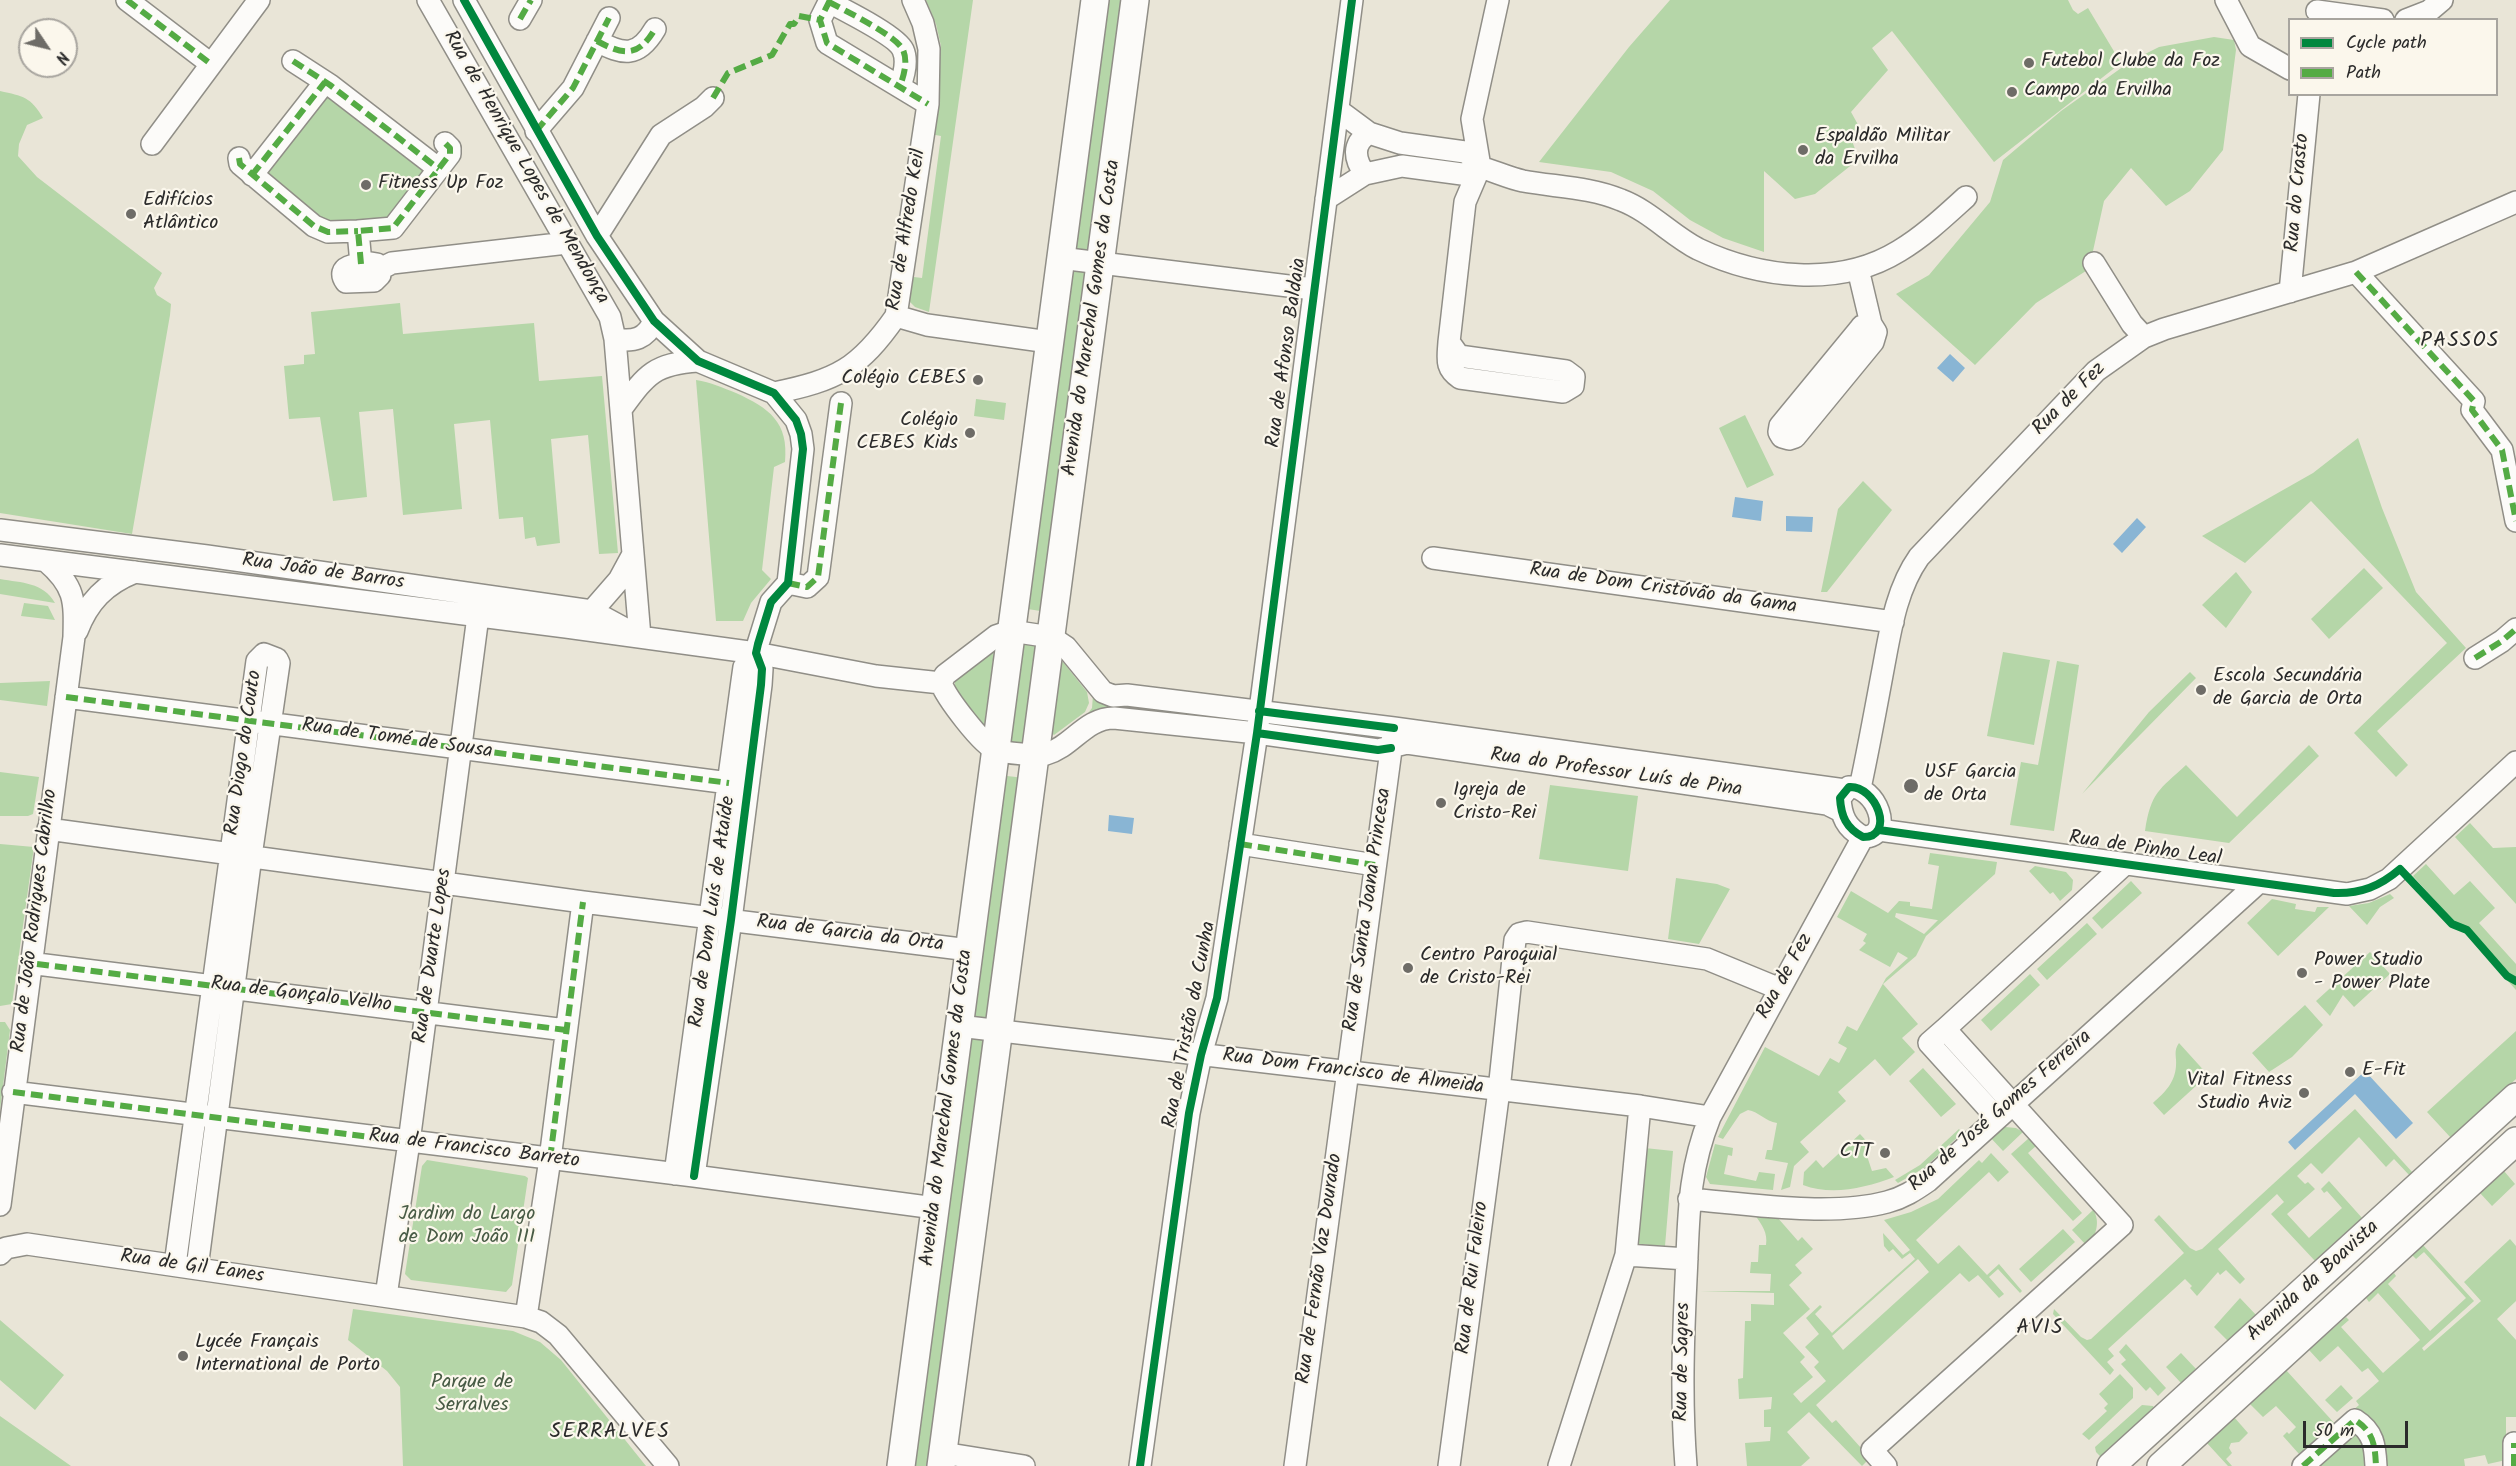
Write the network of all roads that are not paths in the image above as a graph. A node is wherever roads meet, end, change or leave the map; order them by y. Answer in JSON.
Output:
{"nodes":[{"id":1,"x":127,"y":0,"type":"edge"},
{"id":2,"x":259,"y":0,"type":"edge"},
{"id":3,"x":428,"y":0,"type":"edge"},
{"id":4,"x":464,"y":0,"type":"edge"},
{"id":5,"x":531,"y":0,"type":"edge"},
{"id":6,"x":913,"y":0,"type":"edge"},
{"id":7,"x":1095,"y":0,"type":"edge"},
{"id":8,"x":1135,"y":0,"type":"edge"},
{"id":9,"x":1352,"y":0,"type":"edge"},
{"id":10,"x":1498,"y":0,"type":"edge"},
{"id":11,"x":2226,"y":0,"type":"edge"},
{"id":12,"x":2442,"y":0,"type":"edge"},
{"id":13,"x":830,"y":1,"type":"edge"},
{"id":14,"x":2317,"y":10,"type":"edge"},
{"id":15,"x":609,"y":18,"type":"dead end"},
{"id":16,"x":2370,"y":18,"type":"edge"},
{"id":17,"x":2411,"y":18,"type":"edge"},
{"id":18,"x":520,"y":19,"type":"dead end"},
{"id":19,"x":655,"y":28,"type":"dead end"},
{"id":20,"x":597,"y":41,"type":"junction"},
{"id":21,"x":293,"y":61,"type":"dead end"},
{"id":22,"x":211,"y":64,"type":"junction"},
{"id":23,"x":2288,"y":68,"type":"edge"},
{"id":24,"x":325,"y":82,"type":"junction"},
{"id":25,"x":900,"y":86,"type":"junction"},
{"id":26,"x":2309,"y":96,"type":"edge"},
{"id":27,"x":712,"y":98,"type":"dead end"},
{"id":28,"x":928,"y":104,"type":"junction"},
{"id":29,"x":1338,"y":110,"type":"junction"},
{"id":30,"x":1472,"y":118,"type":"junction"},
{"id":31,"x":536,"y":131,"type":"junction"},
{"id":32,"x":1369,"y":133,"type":"junction"},
{"id":33,"x":445,"y":143,"type":"dead end"},
{"id":34,"x":152,"y":144,"type":"dead end"},
{"id":35,"x":1446,"y":149,"type":"junction"},
{"id":36,"x":1480,"y":166,"type":"junction"},
{"id":37,"x":439,"y":169,"type":"junction"},
{"id":38,"x":1365,"y":174,"type":"junction"},
{"id":39,"x":1966,"y":197,"type":"dead end"},
{"id":40,"x":1326,"y":200,"type":"junction"},
{"id":41,"x":2516,"y":202,"type":"edge"},
{"id":42,"x":358,"y":231,"type":"junction"},
{"id":43,"x":597,"y":236,"type":"junction"},
{"id":44,"x":567,"y":243,"type":"junction"},
{"id":45,"x":1060,"y":258,"type":"junction"},
{"id":46,"x":2094,"y":263,"type":"dead end"},
{"id":47,"x":1100,"y":264,"type":"junction"},
{"id":48,"x":1858,"y":269,"type":"junction"},
{"id":49,"x":2356,"y":272,"type":"junction"},
{"id":50,"x":1313,"y":289,"type":"junction"},
{"id":51,"x":2290,"y":292,"type":"junction"},
{"id":52,"x":896,"y":316,"type":"junction"},
{"id":53,"x":654,"y":321,"type":"junction"},
{"id":54,"x":1871,"y":324,"type":"junction"},
{"id":55,"x":2144,"y":337,"type":"junction"},
{"id":56,"x":615,"y":339,"type":"junction"},
{"id":57,"x":1049,"y":342,"type":"junction"},
{"id":58,"x":1449,"y":342,"type":"junction"},
{"id":59,"x":698,"y":361,"type":"junction"},
{"id":60,"x":774,"y":393,"type":"junction"},
{"id":61,"x":841,"y":403,"type":"dead end"},
{"id":62,"x":622,"y":408,"type":"junction"},
{"id":63,"x":2516,"y":521,"type":"edge"},
{"id":64,"x":0,"y":530,"type":"edge"},
{"id":65,"x":133,"y":546,"type":"junction"},
{"id":66,"x":0,"y":555,"type":"edge"},
{"id":67,"x":632,"y":556,"type":"junction"},
{"id":68,"x":1432,"y":558,"type":"dead end"},
{"id":69,"x":46,"y":561,"type":"junction"},
{"id":70,"x":101,"y":569,"type":"junction"},
{"id":71,"x":135,"y":572,"type":"junction"},
{"id":72,"x":788,"y":583,"type":"junction"},
{"id":73,"x":75,"y":607,"type":"junction"},
{"id":74,"x":592,"y":611,"type":"junction"},
{"id":75,"x":478,"y":616,"type":"junction"},
{"id":76,"x":1893,"y":622,"type":"junction"},
{"id":77,"x":2516,"y":629,"type":"edge"},
{"id":78,"x":1011,"y":632,"type":"junction"},
{"id":79,"x":74,"y":637,"type":"junction"},
{"id":80,"x":640,"y":637,"type":"junction"},
{"id":81,"x":1051,"y":637,"type":"junction"},
{"id":82,"x":756,"y":653,"type":"junction"},
{"id":83,"x":2475,"y":658,"type":"dead end"},
{"id":84,"x":941,"y":683,"type":"junction"},
{"id":85,"x":66,"y":697,"type":"junction"},
{"id":86,"x":1259,"y":711,"type":"junction"},
{"id":87,"x":260,"y":722,"type":"junction"},
{"id":88,"x":1257,"y":734,"type":"junction"},
{"id":89,"x":1392,"y":738,"type":"junction"},
{"id":90,"x":462,"y":748,"type":"junction"},
{"id":91,"x":995,"y":750,"type":"junction"},
{"id":92,"x":1035,"y":754,"type":"junction"},
{"id":93,"x":2516,"y":762,"type":"edge"},
{"id":94,"x":729,"y":783,"type":"junction"},
{"id":95,"x":1849,"y":796,"type":"junction"},
{"id":96,"x":48,"y":829,"type":"junction"},
{"id":97,"x":1871,"y":833,"type":"junction"},
{"id":98,"x":1240,"y":844,"type":"junction"},
{"id":99,"x":241,"y":855,"type":"junction"},
{"id":100,"x":2125,"y":864,"type":"junction"},
{"id":101,"x":1376,"y":865,"type":"junction"},
{"id":102,"x":444,"y":882,"type":"junction"},
{"id":103,"x":2258,"y":883,"type":"junction"},
{"id":104,"x":584,"y":902,"type":"junction"},
{"id":105,"x":721,"y":919,"type":"junction"},
{"id":106,"x":969,"y":950,"type":"junction"},
{"id":107,"x":37,"y":964,"type":"dead end"},
{"id":108,"x":223,"y":986,"type":"junction"},
{"id":109,"x":1780,"y":989,"type":"junction"},
{"id":110,"x":425,"y":1011,"type":"junction"},
{"id":111,"x":959,"y":1026,"type":"junction"},
{"id":112,"x":566,"y":1029,"type":"junction"},
{"id":113,"x":998,"y":1031,"type":"junction"},
{"id":114,"x":1201,"y":1055,"type":"junction"},
{"id":115,"x":1348,"y":1071,"type":"junction"},
{"id":116,"x":1499,"y":1090,"type":"junction"},
{"id":117,"x":14,"y":1092,"type":"junction"},
{"id":118,"x":2516,"y":1097,"type":"edge"},
{"id":119,"x":1640,"y":1106,"type":"junction"},
{"id":120,"x":2005,"y":1111,"type":"junction"},
{"id":121,"x":195,"y":1116,"type":"junction"},
{"id":122,"x":1710,"y":1117,"type":"junction"},
{"id":123,"x":218,"y":1118,"type":"junction"},
{"id":124,"x":2516,"y":1141,"type":"edge"},
{"id":125,"x":409,"y":1142,"type":"junction"},
{"id":126,"x":550,"y":1159,"type":"junction"},
{"id":127,"x":685,"y":1175,"type":"junction"},
{"id":128,"x":1689,"y":1199,"type":"junction"},
{"id":129,"x":0,"y":1205,"type":"edge"},
{"id":130,"x":935,"y":1208,"type":"junction"},
{"id":131,"x":0,"y":1254,"type":"edge"},
{"id":132,"x":1626,"y":1255,"type":"junction"},
{"id":133,"x":1687,"y":1259,"type":"junction"},
{"id":134,"x":175,"y":1265,"type":"junction"},
{"id":135,"x":197,"y":1268,"type":"junction"},
{"id":136,"x":386,"y":1296,"type":"junction"},
{"id":137,"x":526,"y":1317,"type":"junction"},
{"id":138,"x":2514,"y":1443,"type":"dead end"},
{"id":139,"x":942,"y":1460,"type":"edge"},
{"id":140,"x":2310,"y":1464,"type":"edge"},
{"id":141,"x":668,"y":1466,"type":"edge"},
{"id":142,"x":901,"y":1466,"type":"edge"},
{"id":143,"x":1024,"y":1466,"type":"edge"},
{"id":144,"x":1140,"y":1466,"type":"edge"},
{"id":145,"x":1295,"y":1466,"type":"edge"},
{"id":146,"x":1449,"y":1466,"type":"edge"},
{"id":147,"x":1559,"y":1466,"type":"edge"},
{"id":148,"x":1686,"y":1466,"type":"edge"},
{"id":149,"x":1886,"y":1466,"type":"edge"},
{"id":150,"x":2111,"y":1466,"type":"edge"},
{"id":151,"x":2161,"y":1466,"type":"edge"},
{"id":152,"x":2376,"y":1466,"type":"edge"},
{"id":153,"x":2514,"y":1466,"type":"edge"}],
"edges":[{"from":1,"to":22,"type":"street"},
{"from":2,"to":22,"type":"street"},
{"from":3,"to":44,"type":"street","name":"Rua de Henrique Lopes de Mendonça"},
{"from":4,"to":31,"type":"street","name":"Rua de Henrique Lopes de Mendonça"},
{"from":5,"to":18,"type":"street"},
{"from":6,"to":28,"type":"street","name":"Rua de Alfredo Keil"},
{"from":7,"to":45,"type":"main road","name":"Avenida do Marechal Gomes da Costa"},
{"from":8,"to":47,"type":"main road","name":"Avenida do Marechal Gomes da Costa"},
{"from":9,"to":29,"type":"street","name":"Rua de Afonso Baldaia"},
{"from":10,"to":30,"type":"street"},
{"from":11,"to":23,"type":"street"},
{"from":12,"to":17,"type":"street"},
{"from":13,"to":25,"type":"street"},
{"from":13,"to":25,"type":"street"},
{"from":14,"to":16,"type":"street"},
{"from":15,"to":20,"type":"street"},
{"from":19,"to":20,"type":"street"},
{"from":20,"to":31,"type":"street"},
{"from":21,"to":24,"type":"street"},
{"from":22,"to":34,"type":"street"},
{"from":24,"to":37,"type":"street"},
{"from":24,"to":42,"type":"street"},
{"from":25,"to":28,"type":"street"},
{"from":26,"to":51,"type":"street","name":"Rua do Crasto"},
{"from":27,"to":43,"type":"street","name":"Rua de Henrique Lopes de Mendonça"},
{"from":28,"to":52,"type":"street","name":"Rua de Alfredo Keil"},
{"from":29,"to":32,"type":"street"},
{"from":29,"to":40,"type":"street","name":"Rua de Afonso Baldaia"},
{"from":30,"to":35,"type":"street"},
{"from":30,"to":36,"type":"street"},
{"from":31,"to":43,"type":"street","name":"Rua de Henrique Lopes de Mendonça"},
{"from":32,"to":35,"type":"street"},
{"from":32,"to":38,"type":"street"},
{"from":33,"to":37,"type":"street"},
{"from":35,"to":36,"type":"street"},
{"from":36,"to":38,"type":"street"},
{"from":36,"to":48,"type":"street"},
{"from":36,"to":58,"type":"street"},
{"from":37,"to":42,"type":"street"},
{"from":38,"to":40,"type":"street"},
{"from":39,"to":48,"type":"street"},
{"from":40,"to":50,"type":"street","name":"Rua de Afonso Baldaia"},
{"from":41,"to":49,"type":"street","name":"Rua de Fez"},
{"from":42,"to":44,"type":"street"},
{"from":43,"to":53,"type":"street","name":"Rua de Henrique Lopes de Mendonça"},
{"from":44,"to":56,"type":"street","name":"Rua de Henrique Lopes de Mendonça"},
{"from":45,"to":47,"type":"street"},
{"from":45,"to":57,"type":"main road","name":"Avenida do Marechal Gomes da Costa"},
{"from":46,"to":55,"type":"street"},
{"from":47,"to":50,"type":"street"},
{"from":47,"to":81,"type":"main road","name":"Avenida do Marechal Gomes da Costa"},
{"from":48,"to":54,"type":"street"},
{"from":49,"to":51,"type":"street","name":"Rua de Fez"},
{"from":49,"to":63,"type":"street"},
{"from":50,"to":86,"type":"street","name":"Rua de Afonso Baldaia"},
{"from":51,"to":55,"type":"street","name":"Rua de Fez"},
{"from":52,"to":57,"type":"street"},
{"from":52,"to":60,"type":"street","name":"Rua de Alfredo Keil"},
{"from":53,"to":56,"type":"street"},
{"from":53,"to":59,"type":"street","name":"Rua de Henrique Lopes de Mendonça"},
{"from":54,"to":54,"type":"street"},
{"from":55,"to":76,"type":"street","name":"Rua de Fez"},
{"from":56,"to":62,"type":"street","name":"Rua de Henrique Lopes de Mendonça"},
{"from":57,"to":78,"type":"main road","name":"Avenida do Marechal Gomes da Costa"},
{"from":58,"to":58,"type":"street"},
{"from":59,"to":60,"type":"street"},
{"from":59,"to":62,"type":"street"},
{"from":60,"to":72,"type":"street"},
{"from":61,"to":72,"type":"street"},
{"from":62,"to":67,"type":"street","name":"Rua de Henrique Lopes de Mendonça"},
{"from":64,"to":65,"type":"street","name":"Rua João de Barros"},
{"from":65,"to":70,"type":"street"},
{"from":65,"to":74,"type":"street","name":"Rua João de Barros"},
{"from":66,"to":69,"type":"street","name":"Rua João de Barros"},
{"from":67,"to":74,"type":"street"},
{"from":67,"to":80,"type":"street","name":"Rua de Henrique Lopes de Mendonça"},
{"from":68,"to":76,"type":"street","name":"Rua de Dom Cristóvão da Gama"},
{"from":69,"to":70,"type":"street","name":"Rua João de Barros"},
{"from":69,"to":73,"type":"street","name":"Rua de João Rodrigues Cabrilho"},
{"from":70,"to":71,"type":"street","name":"Rua João de Barros"},
{"from":70,"to":73,"type":"street"},
{"from":71,"to":75,"type":"street","name":"Rua João de Barros"},
{"from":71,"to":79,"type":"street","name":"Rua de João Rodrigues Cabrilho"},
{"from":72,"to":82,"type":"street"},
{"from":73,"to":79,"type":"street","name":"Rua de João Rodrigues Cabrilho"},
{"from":74,"to":80,"type":"street","name":"Rua João de Barros"},
{"from":75,"to":80,"type":"street","name":"Rua João de Barros"},
{"from":75,"to":90,"type":"street","name":"Rua de Duarte Lopes"},
{"from":76,"to":95,"type":"street","name":"Rua de Fez"},
{"from":77,"to":83,"type":"street"},
{"from":78,"to":81,"type":"street"},
{"from":78,"to":84,"type":"street"},
{"from":78,"to":91,"type":"main road","name":"Avenida do Marechal Gomes da Costa"},
{"from":79,"to":85,"type":"street","name":"Rua de João Rodrigues Cabrilho"},
{"from":80,"to":82,"type":"street","name":"Rua João de Barros"},
{"from":81,"to":86,"type":"street"},
{"from":81,"to":92,"type":"main road","name":"Avenida do Marechal Gomes da Costa"},
{"from":82,"to":84,"type":"street","name":"Rua João de Barros"},
{"from":82,"to":94,"type":"street","name":"Rua de Dom Luís de Ataíde"},
{"from":82,"to":105,"type":"street","name":"Rua de Dom Luís de Ataíde"},
{"from":84,"to":91,"type":"street"},
{"from":85,"to":87,"type":"street","name":"Rua de Tomé de Sousa"},
{"from":85,"to":96,"type":"street","name":"Rua de João Rodrigues Cabrilho"},
{"from":86,"to":88,"type":"street","name":"Rua de Afonso Baldaia"},
{"from":86,"to":89,"type":"street"},
{"from":87,"to":90,"type":"street","name":"Rua de Tomé de Sousa"},
{"from":87,"to":99,"type":"street","name":"Rua Diogo do Couto"},
{"from":88,"to":89,"type":"street"},
{"from":88,"to":92,"type":"street"},
{"from":88,"to":98,"type":"street","name":"Rua de Tristão da Cunha"},
{"from":89,"to":95,"type":"street","name":"Rua do Professor Luís de Pina"},
{"from":89,"to":101,"type":"street","name":"Rua de Santa Joana Princesa"},
{"from":90,"to":94,"type":"street","name":"Rua de Tomé de Sousa"},
{"from":90,"to":102,"type":"street","name":"Rua de Duarte Lopes"},
{"from":91,"to":92,"type":"street"},
{"from":91,"to":106,"type":"main road","name":"Avenida do Marechal Gomes da Costa"},
{"from":92,"to":113,"type":"main road","name":"Avenida do Marechal Gomes da Costa"},
{"from":93,"to":103,"type":"street","name":"Rua de Pinho Leal"},
{"from":94,"to":105,"type":"street","name":"Rua de Dom Luís de Ataíde"},
{"from":95,"to":97,"type":"street"},
{"from":95,"to":97,"type":"street"},
{"from":96,"to":99,"type":"street","name":"Rua de Garcia da Orta"},
{"from":96,"to":117,"type":"street","name":"Rua de João Rodrigues Cabrilho"},
{"from":97,"to":100,"type":"street","name":"Rua de Pinho Leal"},
{"from":97,"to":109,"type":"street","name":"Rua de Fez"},
{"from":98,"to":101,"type":"street"},
{"from":98,"to":114,"type":"street","name":"Rua de Tristão da Cunha"},
{"from":99,"to":102,"type":"street","name":"Rua de Garcia da Orta"},
{"from":99,"to":108,"type":"street","name":"Rua Diogo do Couto"},
{"from":100,"to":103,"type":"street","name":"Rua de Pinho Leal"},
{"from":100,"to":120,"type":"street"},
{"from":101,"to":115,"type":"street","name":"Rua de Santa Joana Princesa"},
{"from":102,"to":104,"type":"street","name":"Rua de Garcia da Orta"},
{"from":102,"to":110,"type":"street","name":"Rua de Duarte Lopes"},
{"from":103,"to":120,"type":"street","name":"Rua de José Gomes Ferreira"},
{"from":104,"to":105,"type":"street","name":"Rua de Garcia da Orta"},
{"from":104,"to":112,"type":"street"},
{"from":105,"to":106,"type":"street","name":"Rua de Garcia da Orta"},
{"from":105,"to":127,"type":"street","name":"Rua de Dom Luís de Ataíde"},
{"from":106,"to":111,"type":"main road","name":"Avenida do Marechal Gomes da Costa"},
{"from":107,"to":108,"type":"street","name":"Rua de Gonçalo Velho"},
{"from":108,"to":110,"type":"street","name":"Rua de Gonçalo Velho"},
{"from":108,"to":121,"type":"street","name":"Rua Diogo do Couto"},
{"from":108,"to":123,"type":"street","name":"Rua Diogo do Couto"},
{"from":109,"to":116,"type":"street","name":"Rua de Rui Faleiro"},
{"from":109,"to":122,"type":"street","name":"Rua de Fez"},
{"from":110,"to":112,"type":"street","name":"Rua de Gonçalo Velho"},
{"from":110,"to":125,"type":"street","name":"Rua de Duarte Lopes"},
{"from":111,"to":113,"type":"street","name":"Rua Dom Francisco de Almeida"},
{"from":111,"to":130,"type":"main road","name":"Avenida do Marechal Gomes da Costa"},
{"from":112,"to":126,"type":"street"},
{"from":113,"to":114,"type":"street","name":"Rua Dom Francisco de Almeida"},
{"from":113,"to":139,"type":"main road","name":"Avenida do Marechal Gomes da Costa"},
{"from":114,"to":115,"type":"street","name":"Rua Dom Francisco de Almeida"},
{"from":114,"to":144,"type":"street","name":"Rua de Tristão da Cunha"},
{"from":115,"to":116,"type":"street","name":"Rua Dom Francisco de Almeida"},
{"from":115,"to":145,"type":"street","name":"Rua de Fernão Vaz Dourado"},
{"from":116,"to":119,"type":"street","name":"Rua Dom Francisco de Almeida"},
{"from":116,"to":146,"type":"street","name":"Rua de Rui Faleiro"},
{"from":117,"to":121,"type":"street","name":"Rua de Francisco Barreto"},
{"from":117,"to":129,"type":"street","name":"Rua de João Rodrigues Cabrilho"},
{"from":118,"to":150,"type":"main road","name":"Avenida da Boavista"},
{"from":119,"to":122,"type":"street","name":"Rua Dom Francisco de Almeida"},
{"from":119,"to":132,"type":"street"},
{"from":120,"to":128,"type":"street","name":"Rua de José Gomes Ferreira"},
{"from":120,"to":149,"type":"street"},
{"from":121,"to":123,"type":"street","name":"Rua de Francisco Barreto"},
{"from":121,"to":134,"type":"street","name":"Rua Diogo do Couto"},
{"from":122,"to":128,"type":"street","name":"Rua de Fez"},
{"from":123,"to":125,"type":"street","name":"Rua de Francisco Barreto"},
{"from":123,"to":135,"type":"street","name":"Rua Diogo do Couto"},
{"from":124,"to":151,"type":"main road","name":"Avenida da Boavista"},
{"from":125,"to":126,"type":"street","name":"Rua de Francisco Barreto"},
{"from":125,"to":136,"type":"street","name":"Rua de Duarte Lopes"},
{"from":126,"to":127,"type":"street","name":"Rua de Francisco Barreto"},
{"from":126,"to":137,"type":"street"},
{"from":127,"to":130,"type":"street","name":"Rua de Francisco Barreto"},
{"from":128,"to":133,"type":"street","name":"Rua de Sagres"},
{"from":130,"to":142,"type":"main road","name":"Avenida do Marechal Gomes da Costa"},
{"from":131,"to":134,"type":"street","name":"Rua de Gil Eanes"},
{"from":132,"to":133,"type":"street"},
{"from":132,"to":147,"type":"street"},
{"from":133,"to":148,"type":"street","name":"Rua de Sagres"},
{"from":134,"to":135,"type":"street","name":"Rua de Gil Eanes"},
{"from":135,"to":136,"type":"street","name":"Rua de Gil Eanes"},
{"from":136,"to":137,"type":"street","name":"Rua de Gil Eanes"},
{"from":137,"to":141,"type":"street","name":"Rua de Gil Eanes"},
{"from":138,"to":153,"type":"street"},
{"from":139,"to":143,"type":"street"},
{"from":140,"to":152,"type":"street"}]}
